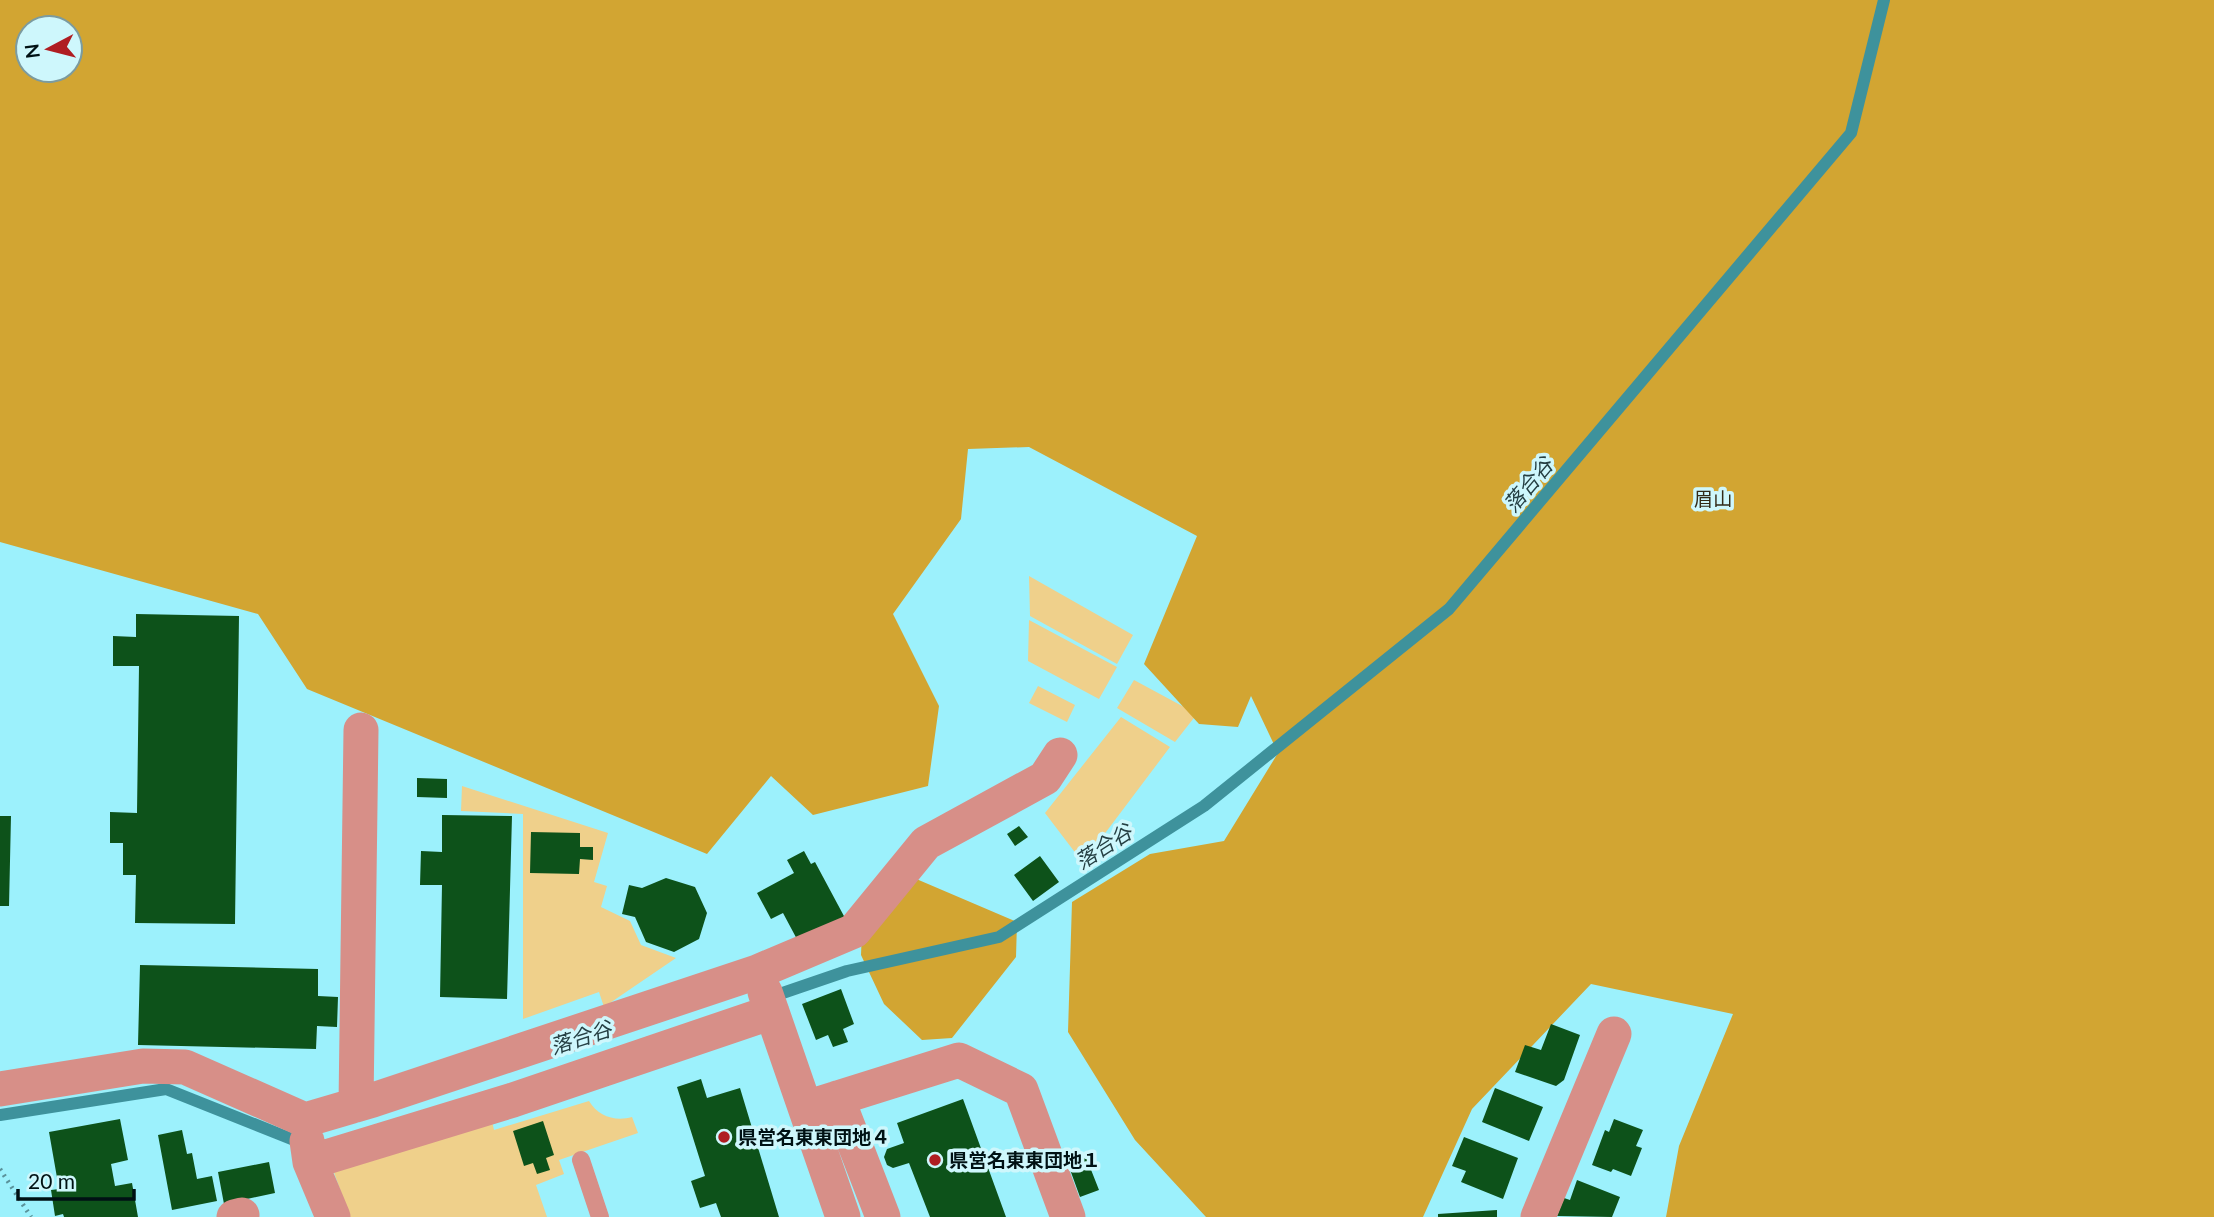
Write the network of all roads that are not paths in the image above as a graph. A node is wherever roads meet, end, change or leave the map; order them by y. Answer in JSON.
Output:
{"nodes":[{"id":1,"x":361,"y":730,"type":"dead end"},
{"id":2,"x":1060,"y":755,"type":"dead end"},
{"id":3,"x":765,"y":994,"type":"junction"},
{"id":4,"x":1614,"y":1034,"type":"dead end"},
{"id":5,"x":0,"y":1089,"type":"edge"},
{"id":6,"x":821,"y":1103,"type":"junction"},
{"id":7,"x":356,"y":1105,"type":"junction"},
{"id":8,"x":321,"y":1139,"type":"junction"},
{"id":9,"x":581,"y":1160,"type":"dead end"},
{"id":10,"x":333,"y":1217,"type":"edge"},
{"id":11,"x":600,"y":1217,"type":"edge"},
{"id":12,"x":843,"y":1217,"type":"edge"},
{"id":13,"x":883,"y":1217,"type":"edge"},
{"id":14,"x":1068,"y":1217,"type":"edge"},
{"id":15,"x":1538,"y":1217,"type":"edge"}],
"edges":[{"from":1,"to":7,"type":"street"},
{"from":2,"to":3,"type":"street"},
{"from":3,"to":6,"type":"street"},
{"from":3,"to":7,"type":"street"},
{"from":3,"to":8,"type":"street"},
{"from":4,"to":15,"type":"street"},
{"from":5,"to":8,"type":"street"},
{"from":6,"to":12,"type":"street"},
{"from":6,"to":13,"type":"street"},
{"from":6,"to":14,"type":"street"},
{"from":7,"to":8,"type":"street"},
{"from":8,"to":10,"type":"street"},
{"from":9,"to":11,"type":"lane"}]}
